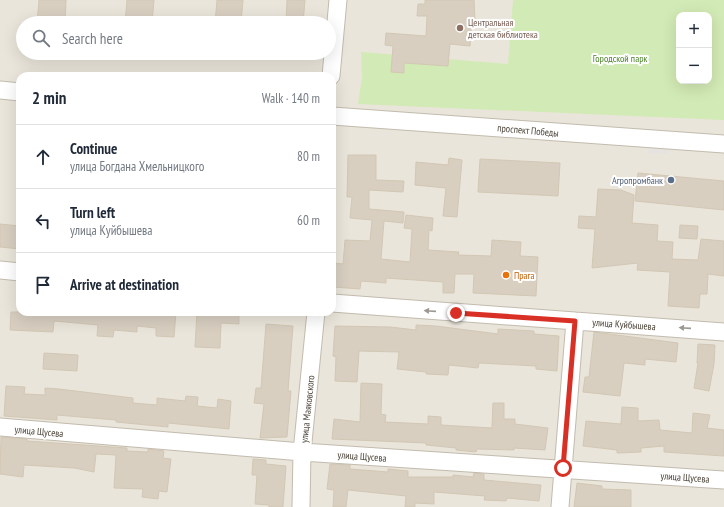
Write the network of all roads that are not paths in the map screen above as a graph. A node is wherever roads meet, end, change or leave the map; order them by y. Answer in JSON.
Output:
{"nodes":[{"id":1,"x":338,"y":0,"type":"edge"},
{"id":2,"x":336,"y":22,"type":"edge"},
{"id":3,"x":332,"y":60,"type":"edge"},
{"id":4,"x":331,"y":72,"type":"edge"},
{"id":5,"x":0,"y":90,"type":"edge"},
{"id":6,"x":16,"y":92,"type":"edge"},
{"id":7,"x":336,"y":116,"type":"edge"},
{"id":8,"x":724,"y":144,"type":"edge"},
{"id":9,"x":0,"y":270,"type":"edge"},
{"id":10,"x":16,"y":272,"type":"edge"},
{"id":11,"x":336,"y":303,"type":"edge"},
{"id":12,"x":316,"y":316,"type":"edge"},
{"id":13,"x":575,"y":321,"type":"junction"},
{"id":14,"x":724,"y":332,"type":"edge"},
{"id":15,"x":0,"y":427,"type":"edge"},
{"id":16,"x":302,"y":452,"type":"junction"},
{"id":17,"x":563,"y":468,"type":"junction"},
{"id":18,"x":724,"y":480,"type":"edge"},
{"id":19,"x":301,"y":507,"type":"edge"},
{"id":20,"x":560,"y":507,"type":"edge"}],
"edges":[{"from":1,"to":2,"type":"street"},
{"from":3,"to":4,"type":"street"},
{"from":5,"to":6,"type":"street"},
{"from":7,"to":8,"type":"street","name":"проспект Победы"},
{"from":9,"to":10,"type":"street"},
{"from":13,"to":11,"type":"street","name":"улица Куйбышева","one_way":true},
{"from":12,"to":16,"type":"street","name":"улица Маяковского"},
{"from":14,"to":13,"type":"street","name":"улица Куйбышева","one_way":true},
{"from":13,"to":17,"type":"street"},
{"from":15,"to":16,"type":"street","name":"улица Щусева"},
{"from":16,"to":17,"type":"street","name":"улица Щусева"},
{"from":16,"to":19,"type":"street","name":"улица Маяковского"},
{"from":17,"to":18,"type":"street","name":"улица Щусева"},
{"from":17,"to":20,"type":"street"}]}
